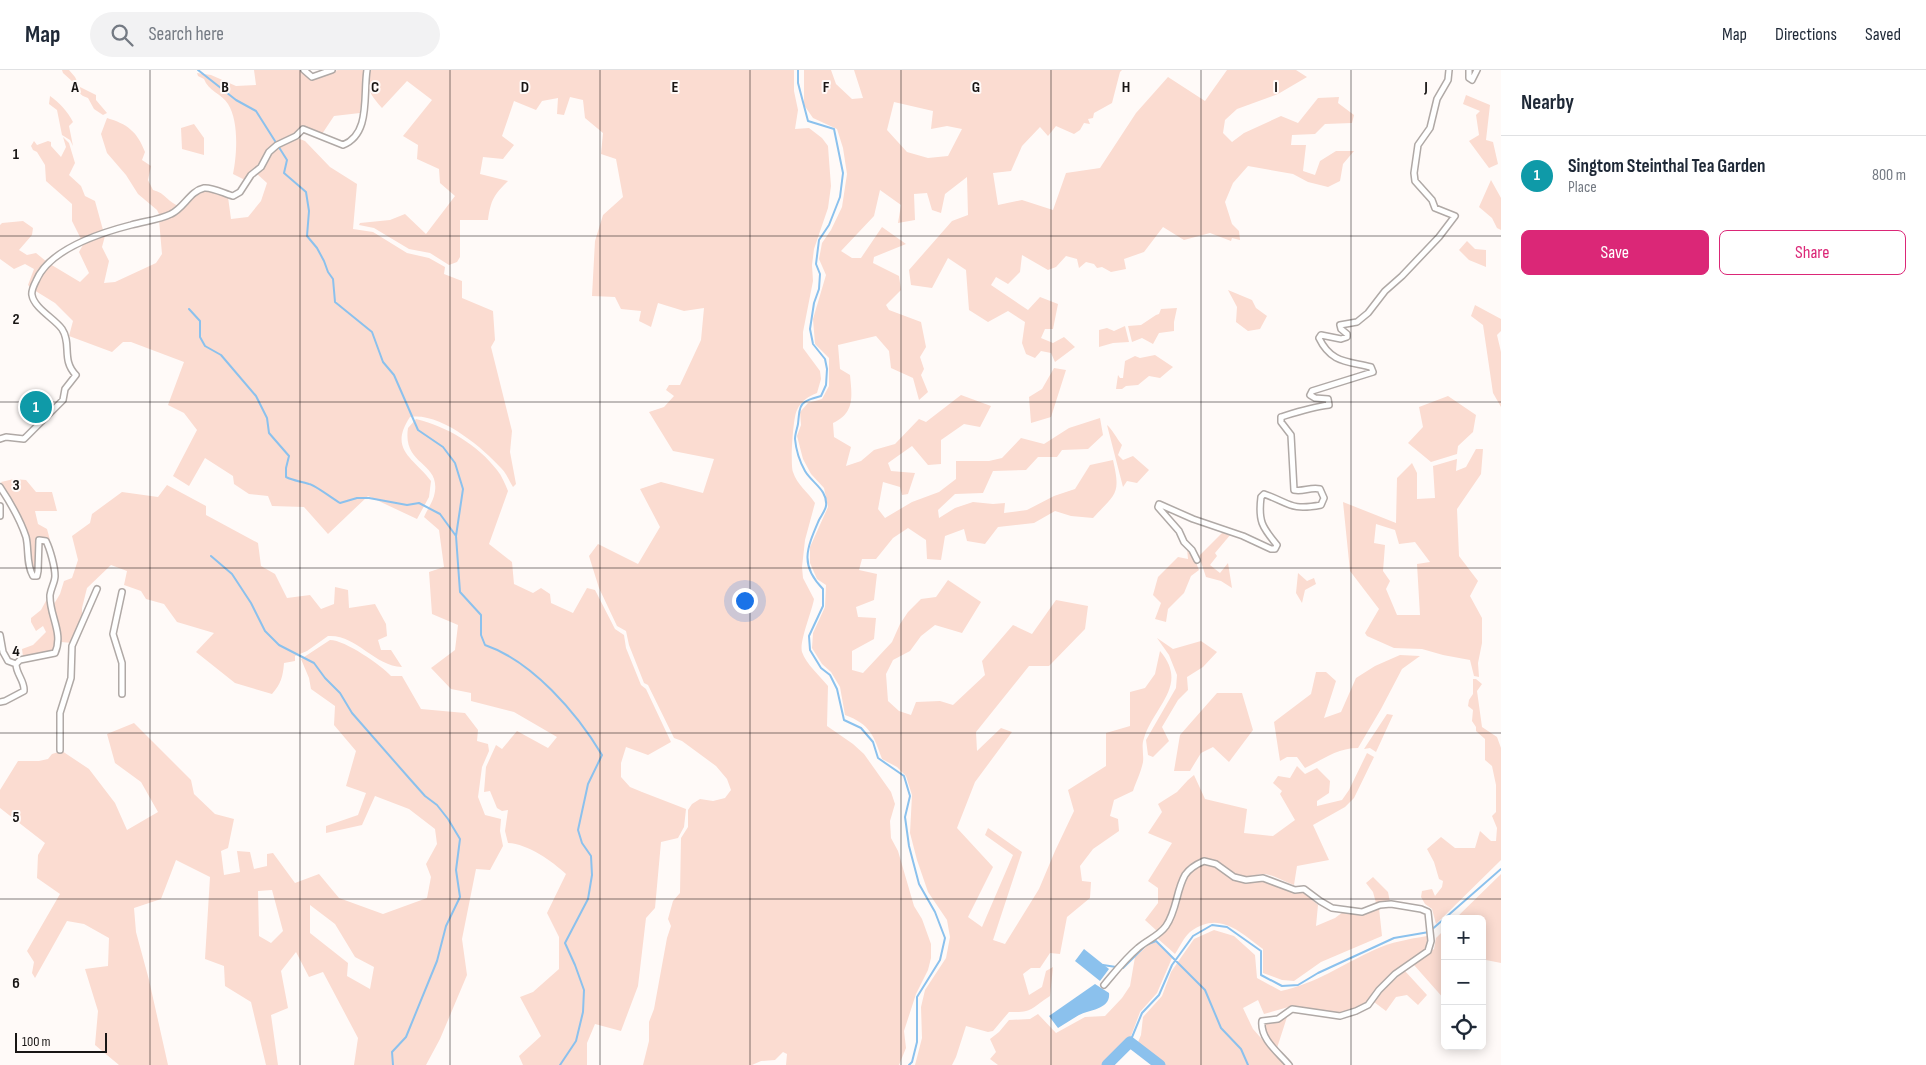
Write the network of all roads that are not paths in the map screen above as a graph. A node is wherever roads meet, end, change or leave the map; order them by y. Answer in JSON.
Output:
{"nodes":[{"id":1,"x":304,"y":70,"type":"edge"},
{"id":2,"x":332,"y":70,"type":"edge"},
{"id":3,"x":367,"y":70,"type":"edge"},
{"id":4,"x":1449,"y":70,"type":"edge"},
{"id":5,"x":1469,"y":70,"type":"edge"},
{"id":6,"x":1477,"y":70,"type":"edge"},
{"id":7,"x":0,"y":439,"type":"edge"},
{"id":8,"x":0,"y":487,"type":"edge"},
{"id":9,"x":0,"y":506,"type":"edge"},
{"id":10,"x":0,"y":516,"type":"edge"},
{"id":11,"x":1197,"y":560,"type":"dead end"},
{"id":12,"x":97,"y":589,"type":"dead end"},
{"id":13,"x":122,"y":592,"type":"dead end"},
{"id":14,"x":0,"y":635,"type":"edge"},
{"id":15,"x":16,"y":664,"type":"junction"},
{"id":16,"x":122,"y":694,"type":"dead end"},
{"id":17,"x":0,"y":702,"type":"edge"},
{"id":18,"x":60,"y":750,"type":"dead end"},
{"id":19,"x":1104,"y":985,"type":"dead end"},
{"id":20,"x":1289,"y":1065,"type":"edge"}],
"edges":[{"from":1,"to":2,"type":"street"},
{"from":3,"to":7,"type":"street"},
{"from":4,"to":11,"type":"street"},
{"from":5,"to":6,"type":"street"},
{"from":8,"to":15,"type":"street"},
{"from":9,"to":10,"type":"street"},
{"from":12,"to":18,"type":"street"},
{"from":13,"to":16,"type":"street"},
{"from":14,"to":15,"type":"street"},
{"from":15,"to":17,"type":"street"},
{"from":19,"to":20,"type":"street"}]}
